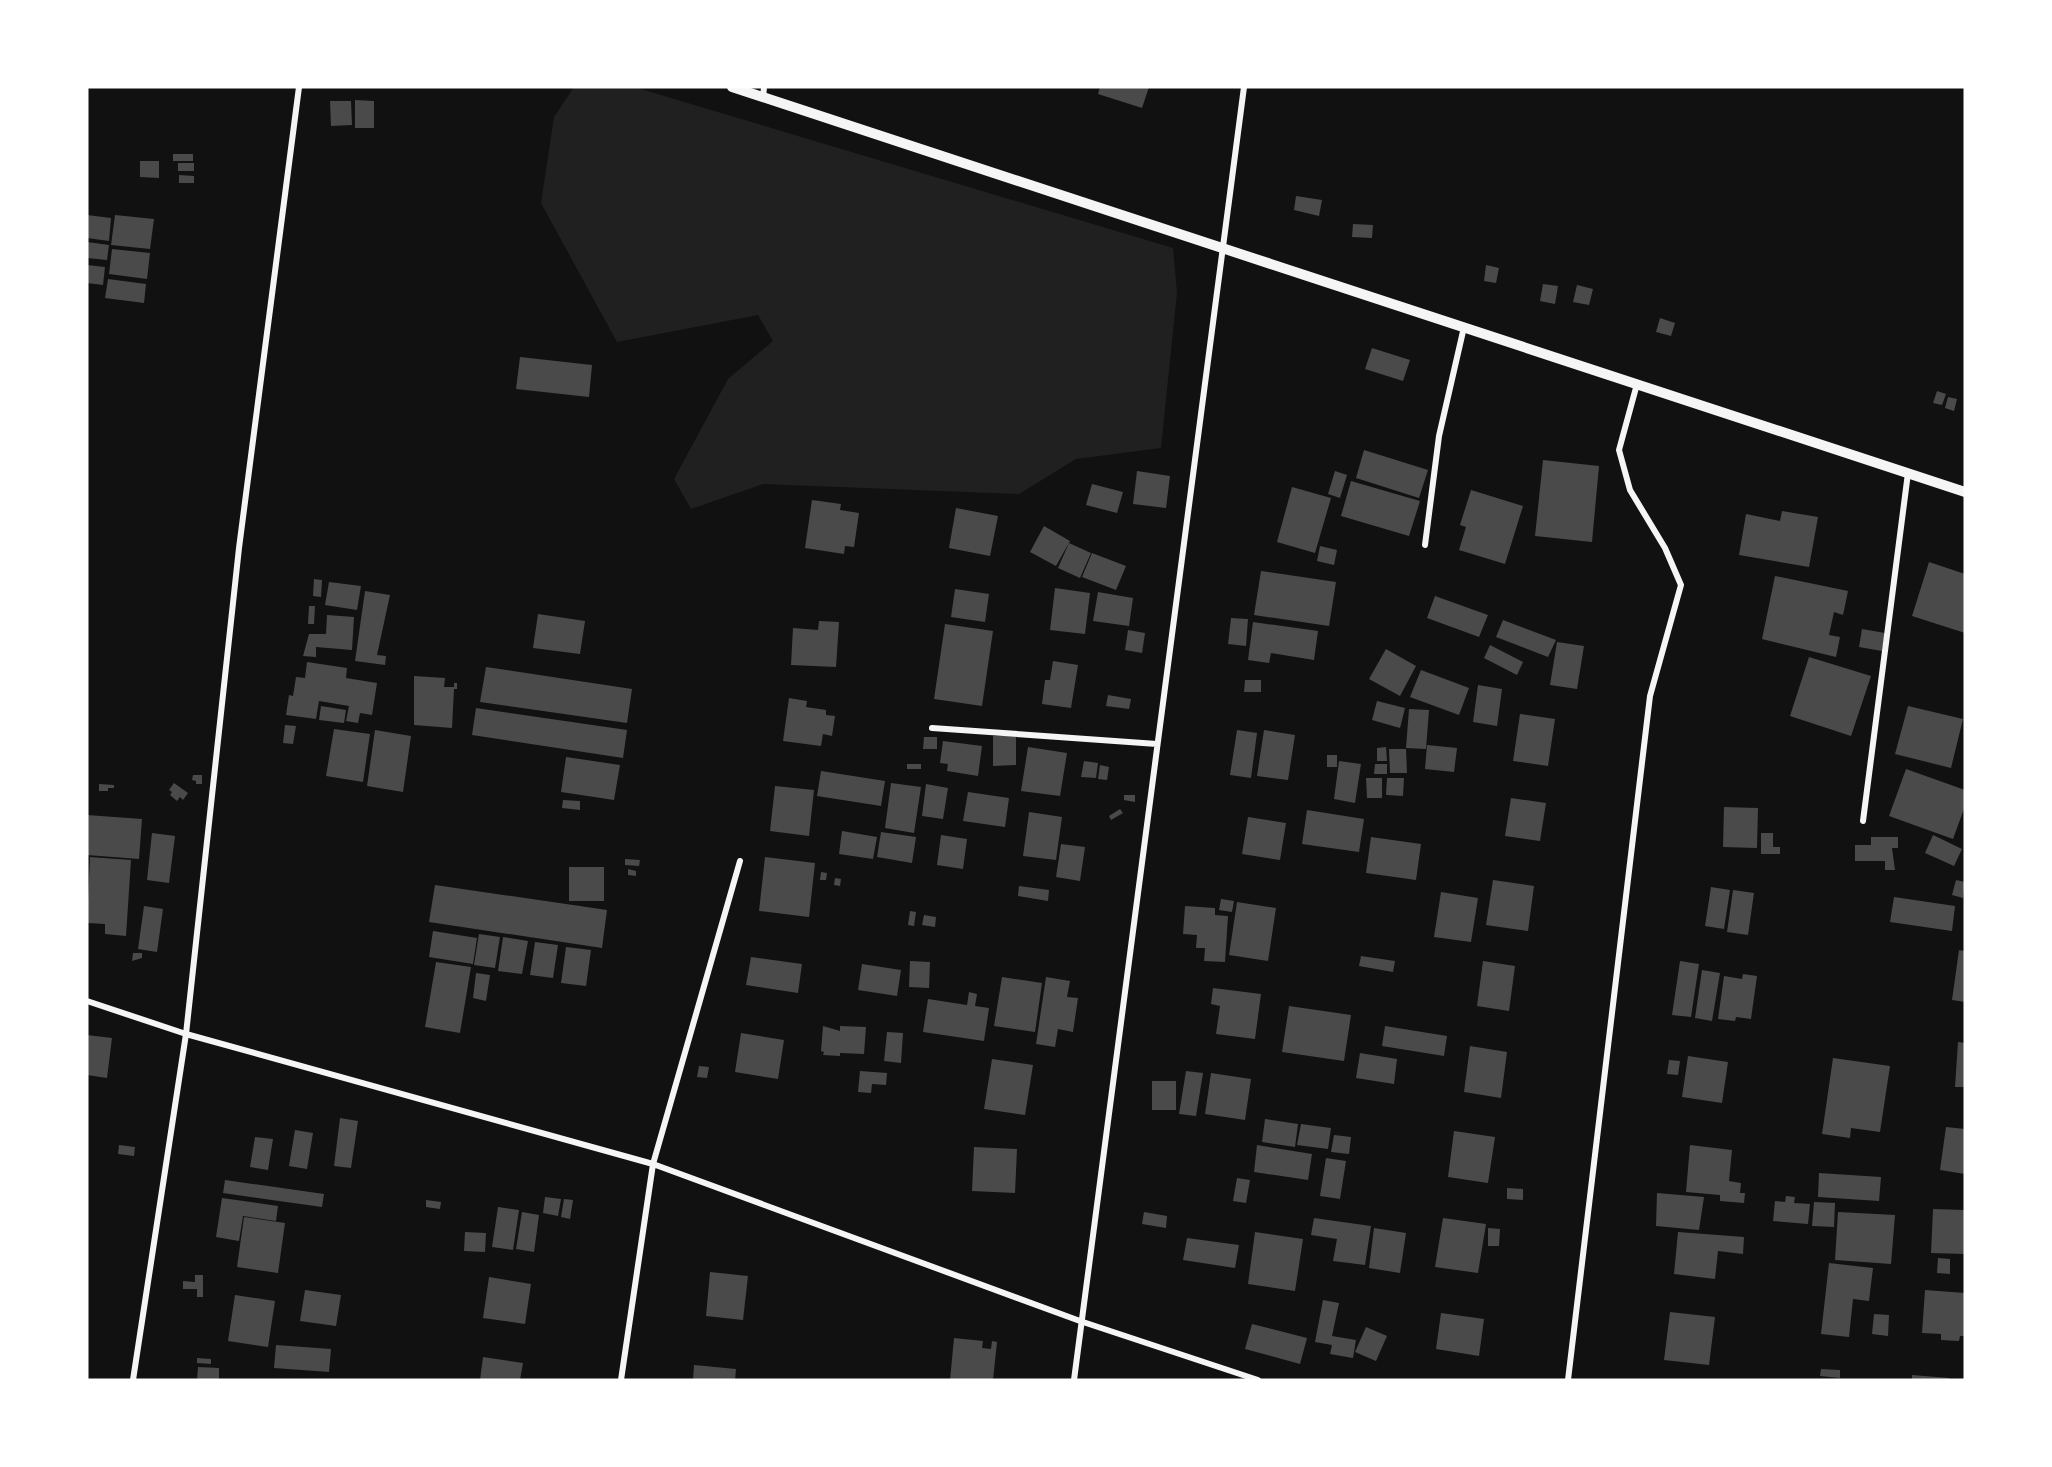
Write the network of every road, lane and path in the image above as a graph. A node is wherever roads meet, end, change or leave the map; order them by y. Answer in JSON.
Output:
{"nodes":[{"id":1,"x":299,"y":87,"type":"edge"},
{"id":2,"x":732,"y":87,"type":"edge"},
{"id":3,"x":1244,"y":87,"type":"edge"},
{"id":4,"x":763,"y":92,"type":"edge"},
{"id":5,"x":1223,"y":248,"type":"junction"},
{"id":6,"x":1464,"y":327,"type":"junction"},
{"id":7,"x":1637,"y":384,"type":"junction"},
{"id":8,"x":1908,"y":473,"type":"junction"},
{"id":9,"x":1965,"y":492,"type":"edge"},
{"id":10,"x":1425,"y":545,"type":"dead end"},
{"id":11,"x":932,"y":728,"type":"dead end"},
{"id":12,"x":1157,"y":744,"type":"junction"},
{"id":13,"x":1863,"y":821,"type":"dead end"},
{"id":14,"x":740,"y":861,"type":"dead end"},
{"id":15,"x":87,"y":1000,"type":"edge"},
{"id":16,"x":186,"y":1034,"type":"junction"},
{"id":17,"x":653,"y":1164,"type":"junction"},
{"id":18,"x":1080,"y":1321,"type":"junction"},
{"id":19,"x":133,"y":1380,"type":"edge"},
{"id":20,"x":621,"y":1380,"type":"edge"},
{"id":21,"x":1074,"y":1380,"type":"edge"},
{"id":22,"x":1258,"y":1380,"type":"edge"},
{"id":23,"x":1568,"y":1380,"type":"edge"}],
"edges":[{"from":1,"to":16,"type":"street"},
{"from":2,"to":4,"type":"street"},
{"from":3,"to":5,"type":"street"},
{"from":4,"to":5,"type":"street"},
{"from":5,"to":6,"type":"street"},
{"from":5,"to":12,"type":"street"},
{"from":6,"to":7,"type":"street"},
{"from":6,"to":10,"type":"street"},
{"from":7,"to":8,"type":"street"},
{"from":7,"to":23,"type":"street"},
{"from":8,"to":9,"type":"street"},
{"from":8,"to":13,"type":"street"},
{"from":11,"to":12,"type":"street"},
{"from":12,"to":18,"type":"street"},
{"from":14,"to":17,"type":"street"},
{"from":15,"to":16,"type":"street"},
{"from":16,"to":17,"type":"street"},
{"from":16,"to":19,"type":"street"},
{"from":17,"to":18,"type":"street"},
{"from":17,"to":20,"type":"street"},
{"from":18,"to":21,"type":"street"},
{"from":18,"to":22,"type":"street"}]}
